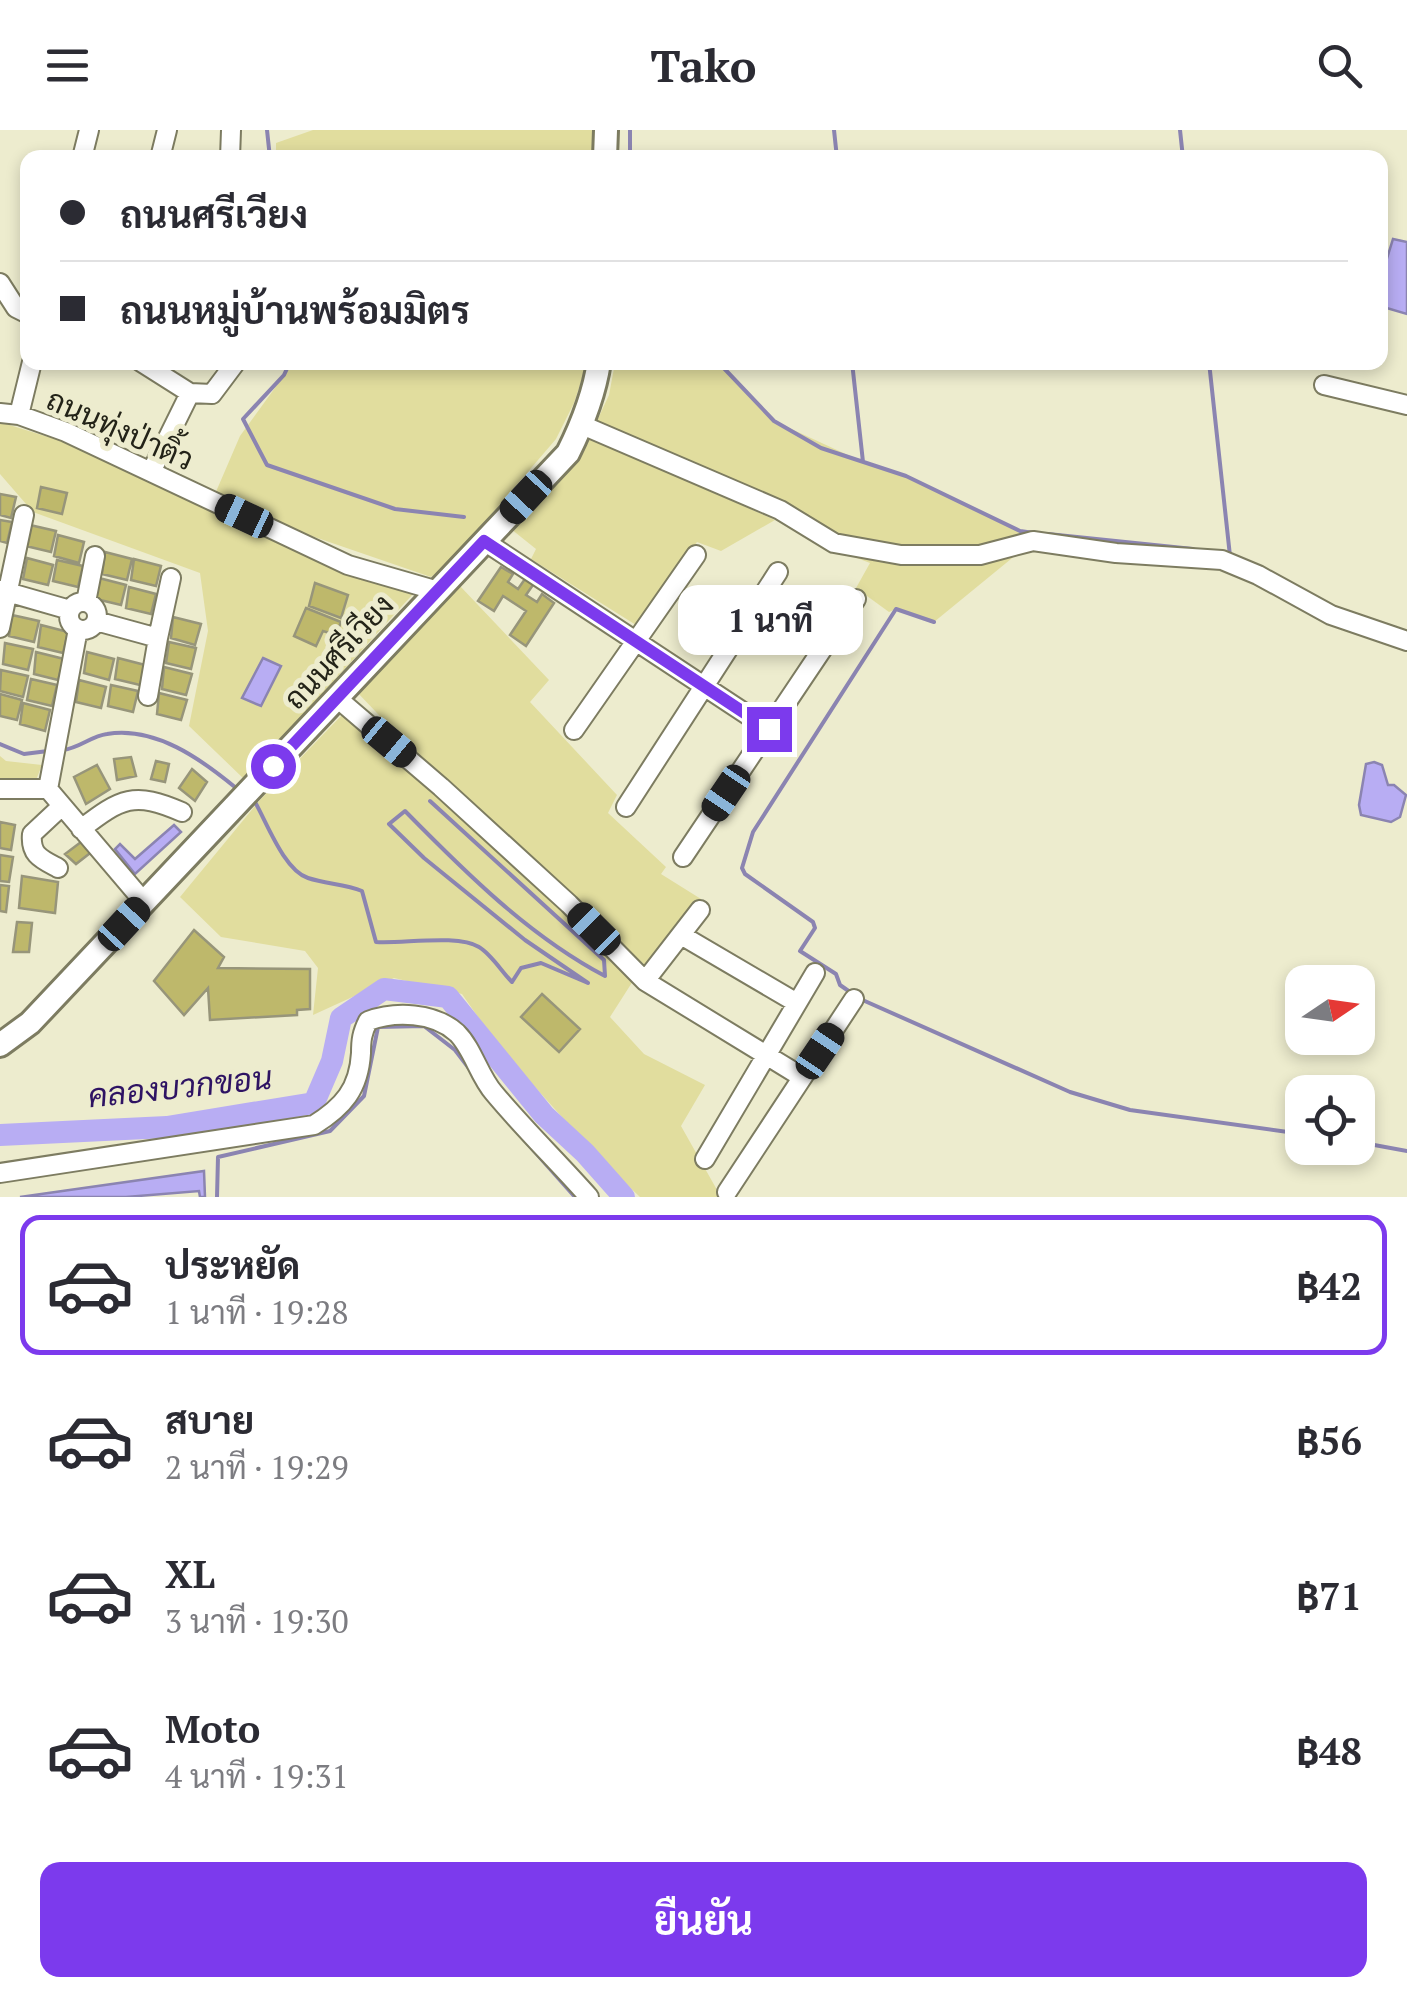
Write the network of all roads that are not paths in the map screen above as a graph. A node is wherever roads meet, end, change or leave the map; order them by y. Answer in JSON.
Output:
{"nodes":[{"id":1,"x":0,"y":283,"type":"edge"},
{"id":2,"x":14,"y":311,"type":"edge"},
{"id":3,"x":28,"y":370,"type":"edge"},
{"id":4,"x":154,"y":370,"type":"edge"},
{"id":5,"x":230,"y":370,"type":"edge"},
{"id":6,"x":597,"y":370,"type":"edge"},
{"id":7,"x":1324,"y":385,"type":"dead end"},
{"id":8,"x":190,"y":393,"type":"junction"},
{"id":9,"x":1407,"y":405,"type":"edge"},
{"id":10,"x":9,"y":414,"type":"edge"},
{"id":11,"x":582,"y":425,"type":"junction"},
{"id":12,"x":151,"y":472,"type":"junction"},
{"id":13,"x":24,"y":515,"type":"dead end"},
{"id":14,"x":484,"y":541,"type":"junction"},
{"id":15,"x":696,"y":555,"type":"dead end"},
{"id":16,"x":96,"y":556,"type":"dead end"},
{"id":17,"x":778,"y":572,"type":"dead end"},
{"id":18,"x":172,"y":578,"type":"dead end"},
{"id":19,"x":438,"y":591,"type":"junction"},
{"id":20,"x":4,"y":592,"type":"edge"},
{"id":21,"x":856,"y":599,"type":"dead end"},
{"id":22,"x":78,"y":606,"type":"junction"},
{"id":23,"x":87,"y":625,"type":"junction"},
{"id":24,"x":0,"y":628,"type":"edge"},
{"id":25,"x":158,"y":638,"type":"junction"},
{"id":26,"x":636,"y":641,"type":"junction"},
{"id":27,"x":1407,"y":641,"type":"edge"},
{"id":28,"x":704,"y":686,"type":"junction"},
{"id":29,"x":148,"y":696,"type":"dead end"},
{"id":30,"x":337,"y":698,"type":"junction"},
{"id":31,"x":769,"y":729,"type":"junction"},
{"id":32,"x":574,"y":730,"type":"dead end"},
{"id":33,"x":0,"y":789,"type":"edge"},
{"id":34,"x":48,"y":790,"type":"junction"},
{"id":35,"x":62,"y":806,"type":"junction"},
{"id":36,"x":626,"y":807,"type":"dead end"},
{"id":37,"x":182,"y":812,"type":"dead end"},
{"id":38,"x":81,"y":829,"type":"junction"},
{"id":39,"x":683,"y":857,"type":"dead end"},
{"id":40,"x":58,"y":868,"type":"dead end"},
{"id":41,"x":135,"y":892,"type":"junction"},
{"id":42,"x":700,"y":910,"type":"dead end"},
{"id":43,"x":681,"y":935,"type":"junction"},
{"id":44,"x":815,"y":974,"type":"dead end"},
{"id":45,"x":645,"y":981,"type":"junction"},
{"id":46,"x":854,"y":999,"type":"dead end"},
{"id":47,"x":797,"y":1003,"type":"junction"},
{"id":48,"x":0,"y":1045,"type":"edge"},
{"id":49,"x":766,"y":1055,"type":"junction"},
{"id":50,"x":802,"y":1077,"type":"junction"},
{"id":51,"x":706,"y":1159,"type":"dead end"},
{"id":52,"x":0,"y":1174,"type":"edge"},
{"id":53,"x":726,"y":1192,"type":"dead end"},
{"id":54,"x":589,"y":1197,"type":"edge"}],
"edges":[{"from":1,"to":2,"type":"street"},
{"from":3,"to":10,"type":"street"},
{"from":4,"to":8,"type":"street"},
{"from":5,"to":8,"type":"street"},
{"from":6,"to":11,"type":"main road","name":"ถนนศรีเวียง"},
{"from":7,"to":9,"type":"street"},
{"from":8,"to":12,"type":"street"},
{"from":10,"to":12,"type":"street","name":"ถนนทุ่งป่าติ้ว"},
{"from":11,"to":14,"type":"main road","name":"ถนนศรีเวียง"},
{"from":11,"to":27,"type":"street"},
{"from":12,"to":19,"type":"street","name":"ถนนทุ่งป่าติ้ว"},
{"from":13,"to":20,"type":"street"},
{"from":14,"to":19,"type":"main road","name":"ถนนศรีเวียง"},
{"from":14,"to":26,"type":"street"},
{"from":15,"to":26,"type":"street"},
{"from":16,"to":22,"type":"street"},
{"from":17,"to":28,"type":"street"},
{"from":18,"to":25,"type":"street"},
{"from":19,"to":30,"type":"main road","name":"ถนนศรีเวียง"},
{"from":20,"to":22,"type":"street"},
{"from":20,"to":24,"type":"street"},
{"from":21,"to":31,"type":"street"},
{"from":22,"to":23,"type":"street"},
{"from":23,"to":25,"type":"street"},
{"from":23,"to":34,"type":"street"},
{"from":25,"to":29,"type":"street"},
{"from":26,"to":28,"type":"street"},
{"from":26,"to":32,"type":"street"},
{"from":28,"to":31,"type":"street"},
{"from":28,"to":36,"type":"street"},
{"from":30,"to":41,"type":"main road","name":"ถนนศรีเวียง"},
{"from":30,"to":45,"type":"street"},
{"from":31,"to":39,"type":"street"},
{"from":33,"to":34,"type":"street"},
{"from":34,"to":35,"type":"street"},
{"from":35,"to":38,"type":"street"},
{"from":35,"to":40,"type":"street"},
{"from":37,"to":38,"type":"street"},
{"from":38,"to":41,"type":"street"},
{"from":41,"to":48,"type":"main road","name":"ถนนศรีเวียง"},
{"from":42,"to":43,"type":"street"},
{"from":43,"to":45,"type":"street"},
{"from":43,"to":47,"type":"street"},
{"from":44,"to":47,"type":"street"},
{"from":45,"to":49,"type":"street"},
{"from":46,"to":50,"type":"street"},
{"from":47,"to":49,"type":"street"},
{"from":49,"to":50,"type":"street"},
{"from":49,"to":51,"type":"street"},
{"from":50,"to":53,"type":"street"},
{"from":52,"to":54,"type":"street"}]}
